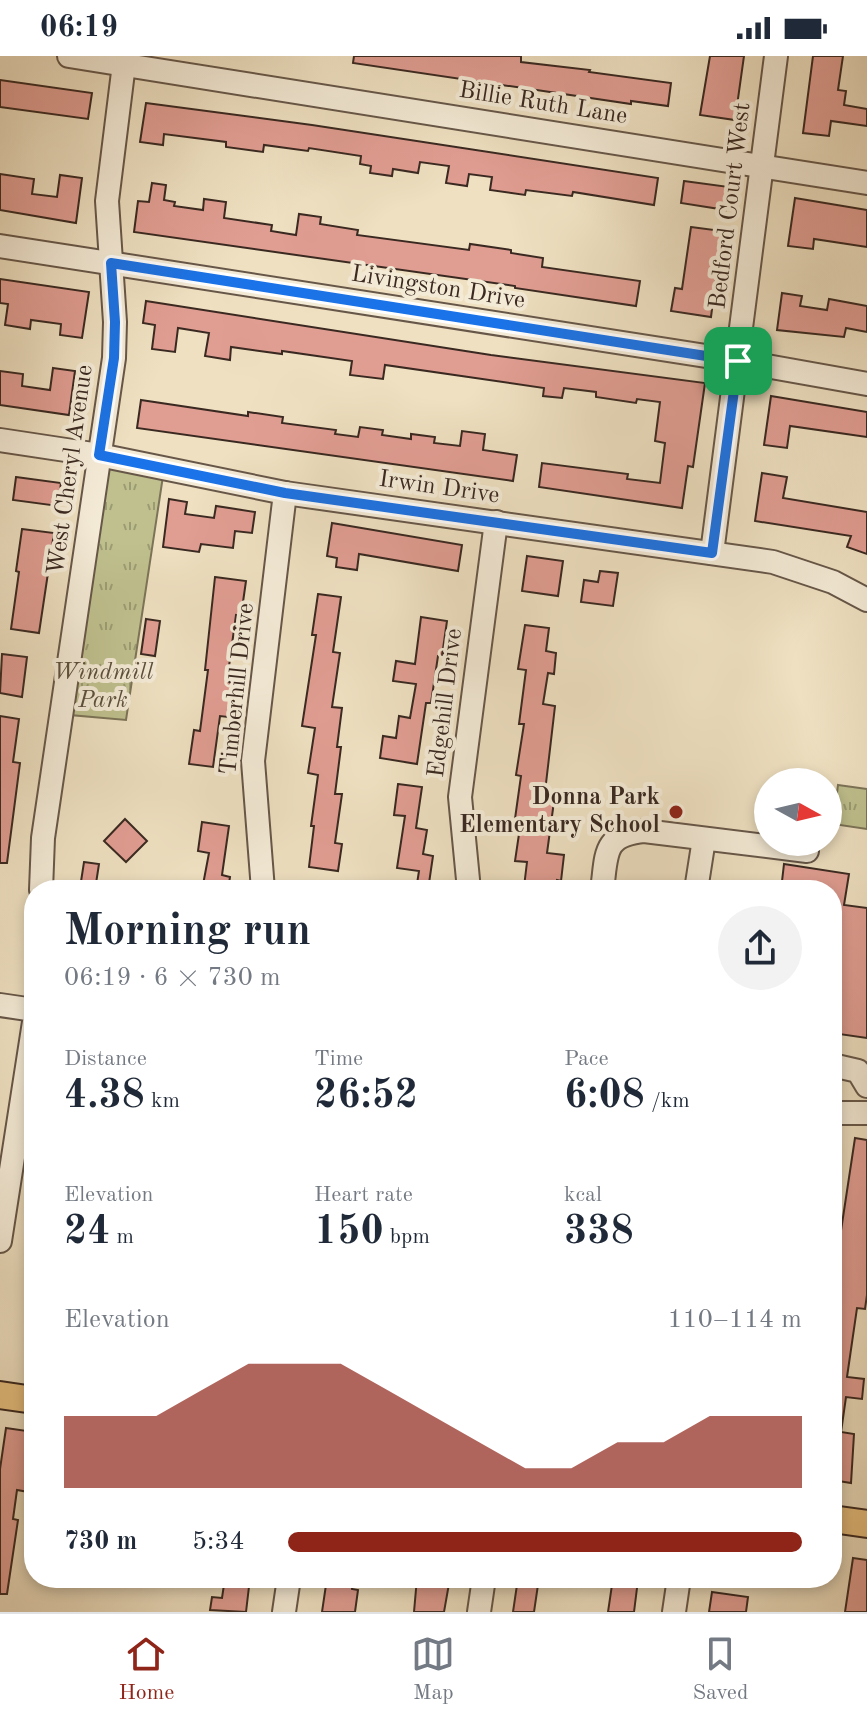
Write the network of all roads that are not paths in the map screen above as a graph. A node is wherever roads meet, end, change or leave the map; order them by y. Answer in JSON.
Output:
{"nodes":[{"id":1,"x":69,"y":56,"type":"edge"},
{"id":2,"x":776,"y":56,"type":"edge"},
{"id":3,"x":124,"y":60,"type":"edge"},
{"id":4,"x":762,"y":165,"type":"junction"},
{"id":5,"x":867,"y":183,"type":"edge"},
{"id":6,"x":0,"y":246,"type":"edge"},
{"id":7,"x":111,"y":263,"type":"junction"},
{"id":8,"x":738,"y":361,"type":"junction"},
{"id":9,"x":867,"y":384,"type":"edge"},
{"id":10,"x":0,"y":440,"type":"edge"},
{"id":11,"x":99,"y":455,"type":"junction"},
{"id":12,"x":285,"y":493,"type":"junction"},
{"id":13,"x":496,"y":522,"type":"junction"},
{"id":14,"x":712,"y":553,"type":"junction"},
{"id":15,"x":867,"y":600,"type":"edge"},
{"id":16,"x":704,"y":839,"type":"junction"},
{"id":17,"x":754,"y":845,"type":"edge"},
{"id":18,"x":41,"y":880,"type":"edge"},
{"id":19,"x":262,"y":880,"type":"edge"},
{"id":20,"x":468,"y":880,"type":"edge"},
{"id":21,"x":604,"y":880,"type":"edge"},
{"id":22,"x":698,"y":880,"type":"edge"},
{"id":23,"x":0,"y":1005,"type":"edge"},
{"id":24,"x":24,"y":1009,"type":"edge"},
{"id":25,"x":842,"y":1067,"type":"edge"},
{"id":26,"x":24,"y":1086,"type":"edge"},
{"id":27,"x":867,"y":1086,"type":"edge"},
{"id":28,"x":842,"y":1113,"type":"edge"},
{"id":29,"x":867,"y":1113,"type":"edge"},
{"id":30,"x":0,"y":1241,"type":"edge"},
{"id":31,"x":0,"y":1395,"type":"edge"},
{"id":32,"x":24,"y":1399,"type":"edge"},
{"id":33,"x":842,"y":1520,"type":"edge"},
{"id":34,"x":867,"y":1524,"type":"edge"},
{"id":35,"x":288,"y":1588,"type":"edge"},
{"id":36,"x":483,"y":1588,"type":"edge"},
{"id":37,"x":678,"y":1588,"type":"edge"},
{"id":38,"x":284,"y":1612,"type":"edge"},
{"id":39,"x":479,"y":1612,"type":"edge"},
{"id":40,"x":674,"y":1612,"type":"edge"}],
"edges":[{"from":1,"to":3,"type":"street","name":"Billie Ruth Lane"},
{"from":2,"to":4,"type":"street","name":"Bedford Court West"},
{"from":3,"to":4,"type":"street","name":"Billie Ruth Lane"},
{"from":3,"to":7,"type":"street","name":"West Cheryl Avenue"},
{"from":4,"to":5,"type":"street","name":"Billie Ruth Lane"},
{"from":4,"to":8,"type":"street","name":"Bedford Court West"},
{"from":6,"to":7,"type":"street","name":"Livingston Drive"},
{"from":7,"to":8,"type":"street","name":"Livingston Drive"},
{"from":7,"to":11,"type":"street","name":"West Cheryl Avenue"},
{"from":8,"to":9,"type":"street","name":"Livingston Drive"},
{"from":8,"to":14,"type":"street","name":"Bedford Court West"},
{"from":10,"to":11,"type":"street","name":"Irwin Drive"},
{"from":11,"to":12,"type":"street","name":"Irwin Drive"},
{"from":11,"to":18,"type":"street","name":"West Cheryl Avenue"},
{"from":12,"to":13,"type":"street","name":"Irwin Drive"},
{"from":12,"to":19,"type":"street","name":"Timberhill Drive"},
{"from":13,"to":14,"type":"street","name":"Irwin Drive"},
{"from":13,"to":20,"type":"street","name":"Edgehill Drive"},
{"from":14,"to":15,"type":"street","name":"Irwin Drive"},
{"from":16,"to":17,"type":"street"},
{"from":16,"to":21,"type":"street"},
{"from":16,"to":22,"type":"street"},
{"from":23,"to":24,"type":"street"},
{"from":25,"to":27,"type":"street"},
{"from":26,"to":30,"type":"street"},
{"from":28,"to":29,"type":"street"},
{"from":31,"to":32,"type":"main road"},
{"from":33,"to":34,"type":"main road"},
{"from":35,"to":38,"type":"street"},
{"from":36,"to":39,"type":"street"},
{"from":37,"to":40,"type":"street"}]}
